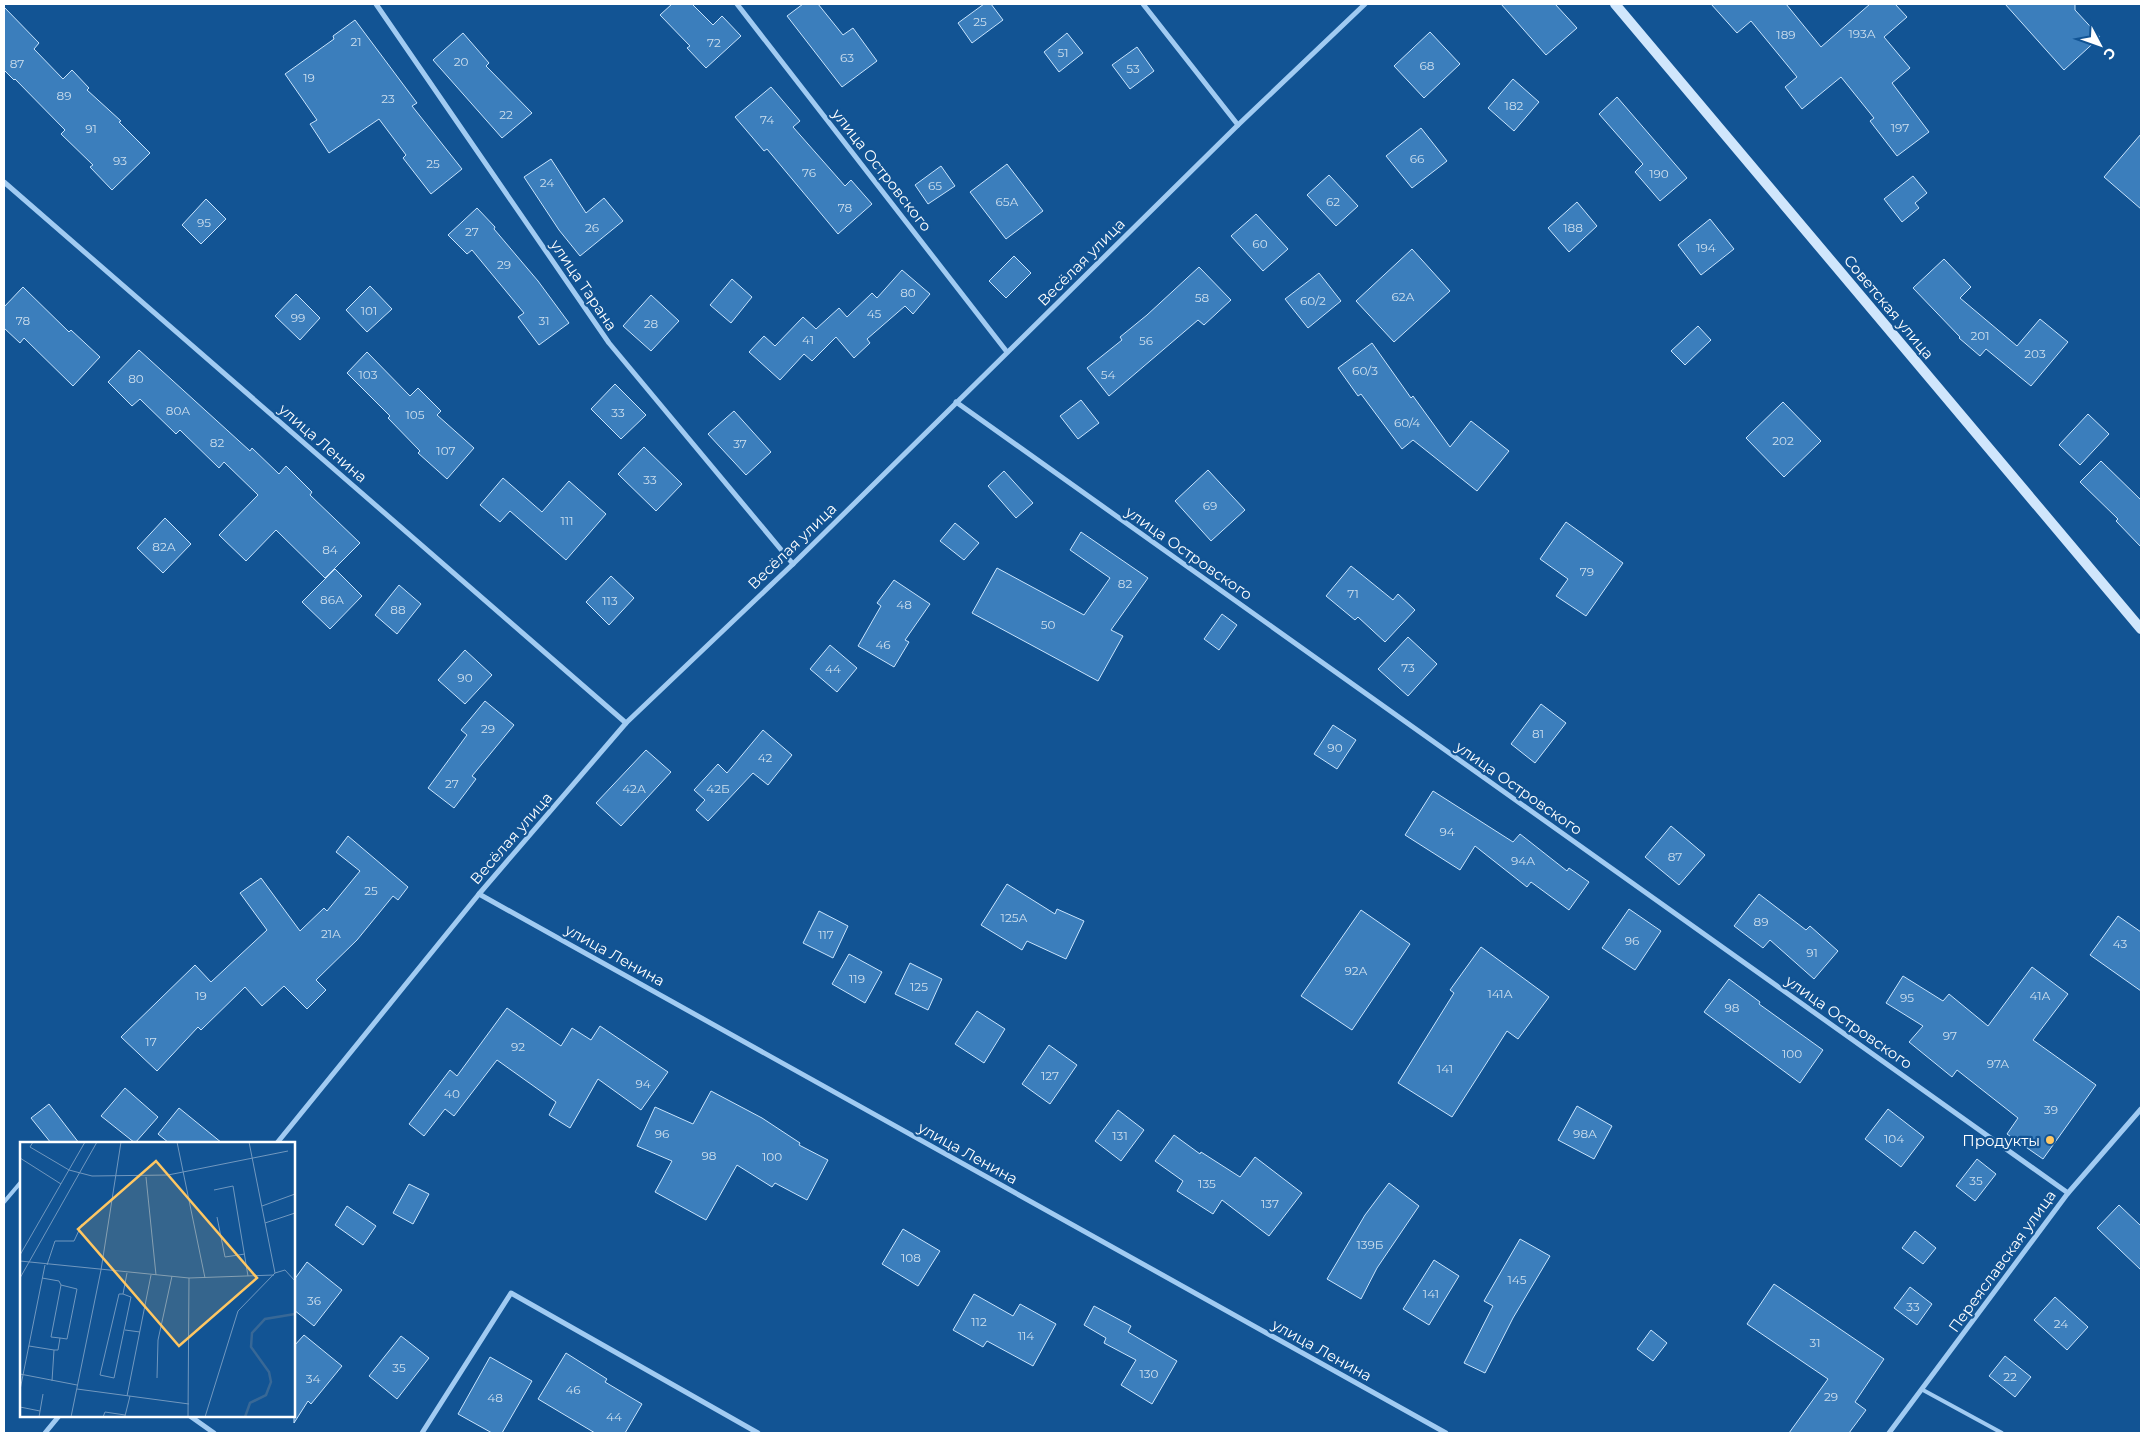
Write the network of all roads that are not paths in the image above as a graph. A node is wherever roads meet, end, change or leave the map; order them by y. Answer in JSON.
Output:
{"nodes":[{"id":1,"x":376,"y":4,"type":"edge"},
{"id":2,"x":736,"y":4,"type":"edge"},
{"id":3,"x":1143,"y":4,"type":"edge"},
{"id":4,"x":1365,"y":4,"type":"edge"},
{"id":5,"x":1615,"y":4,"type":"edge"},
{"id":6,"x":1238,"y":125,"type":"junction"},
{"id":7,"x":4,"y":182,"type":"edge"},
{"id":8,"x":1007,"y":352,"type":"junction"},
{"id":9,"x":956,"y":402,"type":"junction"},
{"id":10,"x":792,"y":564,"type":"junction"},
{"id":11,"x":2141,"y":629,"type":"edge"},
{"id":12,"x":626,"y":724,"type":"junction"},
{"id":13,"x":479,"y":894,"type":"junction"},
{"id":14,"x":2141,"y":1108,"type":"edge"},
{"id":15,"x":278,"y":1142,"type":"edge"},
{"id":16,"x":20,"y":1183,"type":"edge"},
{"id":17,"x":2068,"y":1193,"type":"junction"},
{"id":18,"x":4,"y":1202,"type":"edge"},
{"id":19,"x":1923,"y":1390,"type":"junction"},
{"id":20,"x":58,"y":1417,"type":"edge"},
{"id":21,"x":191,"y":1417,"type":"edge"},
{"id":22,"x":45,"y":1433,"type":"edge"},
{"id":23,"x":214,"y":1433,"type":"edge"},
{"id":24,"x":422,"y":1433,"type":"edge"},
{"id":25,"x":758,"y":1433,"type":"edge"},
{"id":26,"x":1446,"y":1433,"type":"edge"},
{"id":27,"x":1889,"y":1433,"type":"edge"},
{"id":28,"x":2002,"y":1433,"type":"edge"}],
"edges":[{"from":1,"to":10,"type":"street","name":"улица Тарана"},
{"from":2,"to":8,"type":"street","name":"улица Островского"},
{"from":3,"to":6,"type":"street"},
{"from":4,"to":6,"type":"street","name":"Весёлая улица"},
{"from":5,"to":11,"type":"main road","name":"Советская улица"},
{"from":6,"to":8,"type":"street","name":"Весёлая улица"},
{"from":7,"to":12,"type":"street","name":"улица Ленина"},
{"from":8,"to":9,"type":"street","name":"Весёлая улица"},
{"from":9,"to":10,"type":"street","name":"Весёлая улица"},
{"from":9,"to":17,"type":"street","name":"улица Островского"},
{"from":10,"to":12,"type":"street","name":"Весёлая улица"},
{"from":12,"to":13,"type":"street","name":"Весёлая улица"},
{"from":13,"to":15,"type":"street","name":"Весёлая улица"},
{"from":13,"to":26,"type":"street","name":"улица Ленина"},
{"from":14,"to":17,"type":"street","name":"Переяславская улица"},
{"from":16,"to":18,"type":"lane"},
{"from":17,"to":19,"type":"street","name":"Переяславская улица"},
{"from":19,"to":27,"type":"street","name":"Переяславская улица"},
{"from":19,"to":28,"type":"lane"},
{"from":20,"to":22,"type":"street"},
{"from":21,"to":23,"type":"street"},
{"from":24,"to":25,"type":"street"}]}
